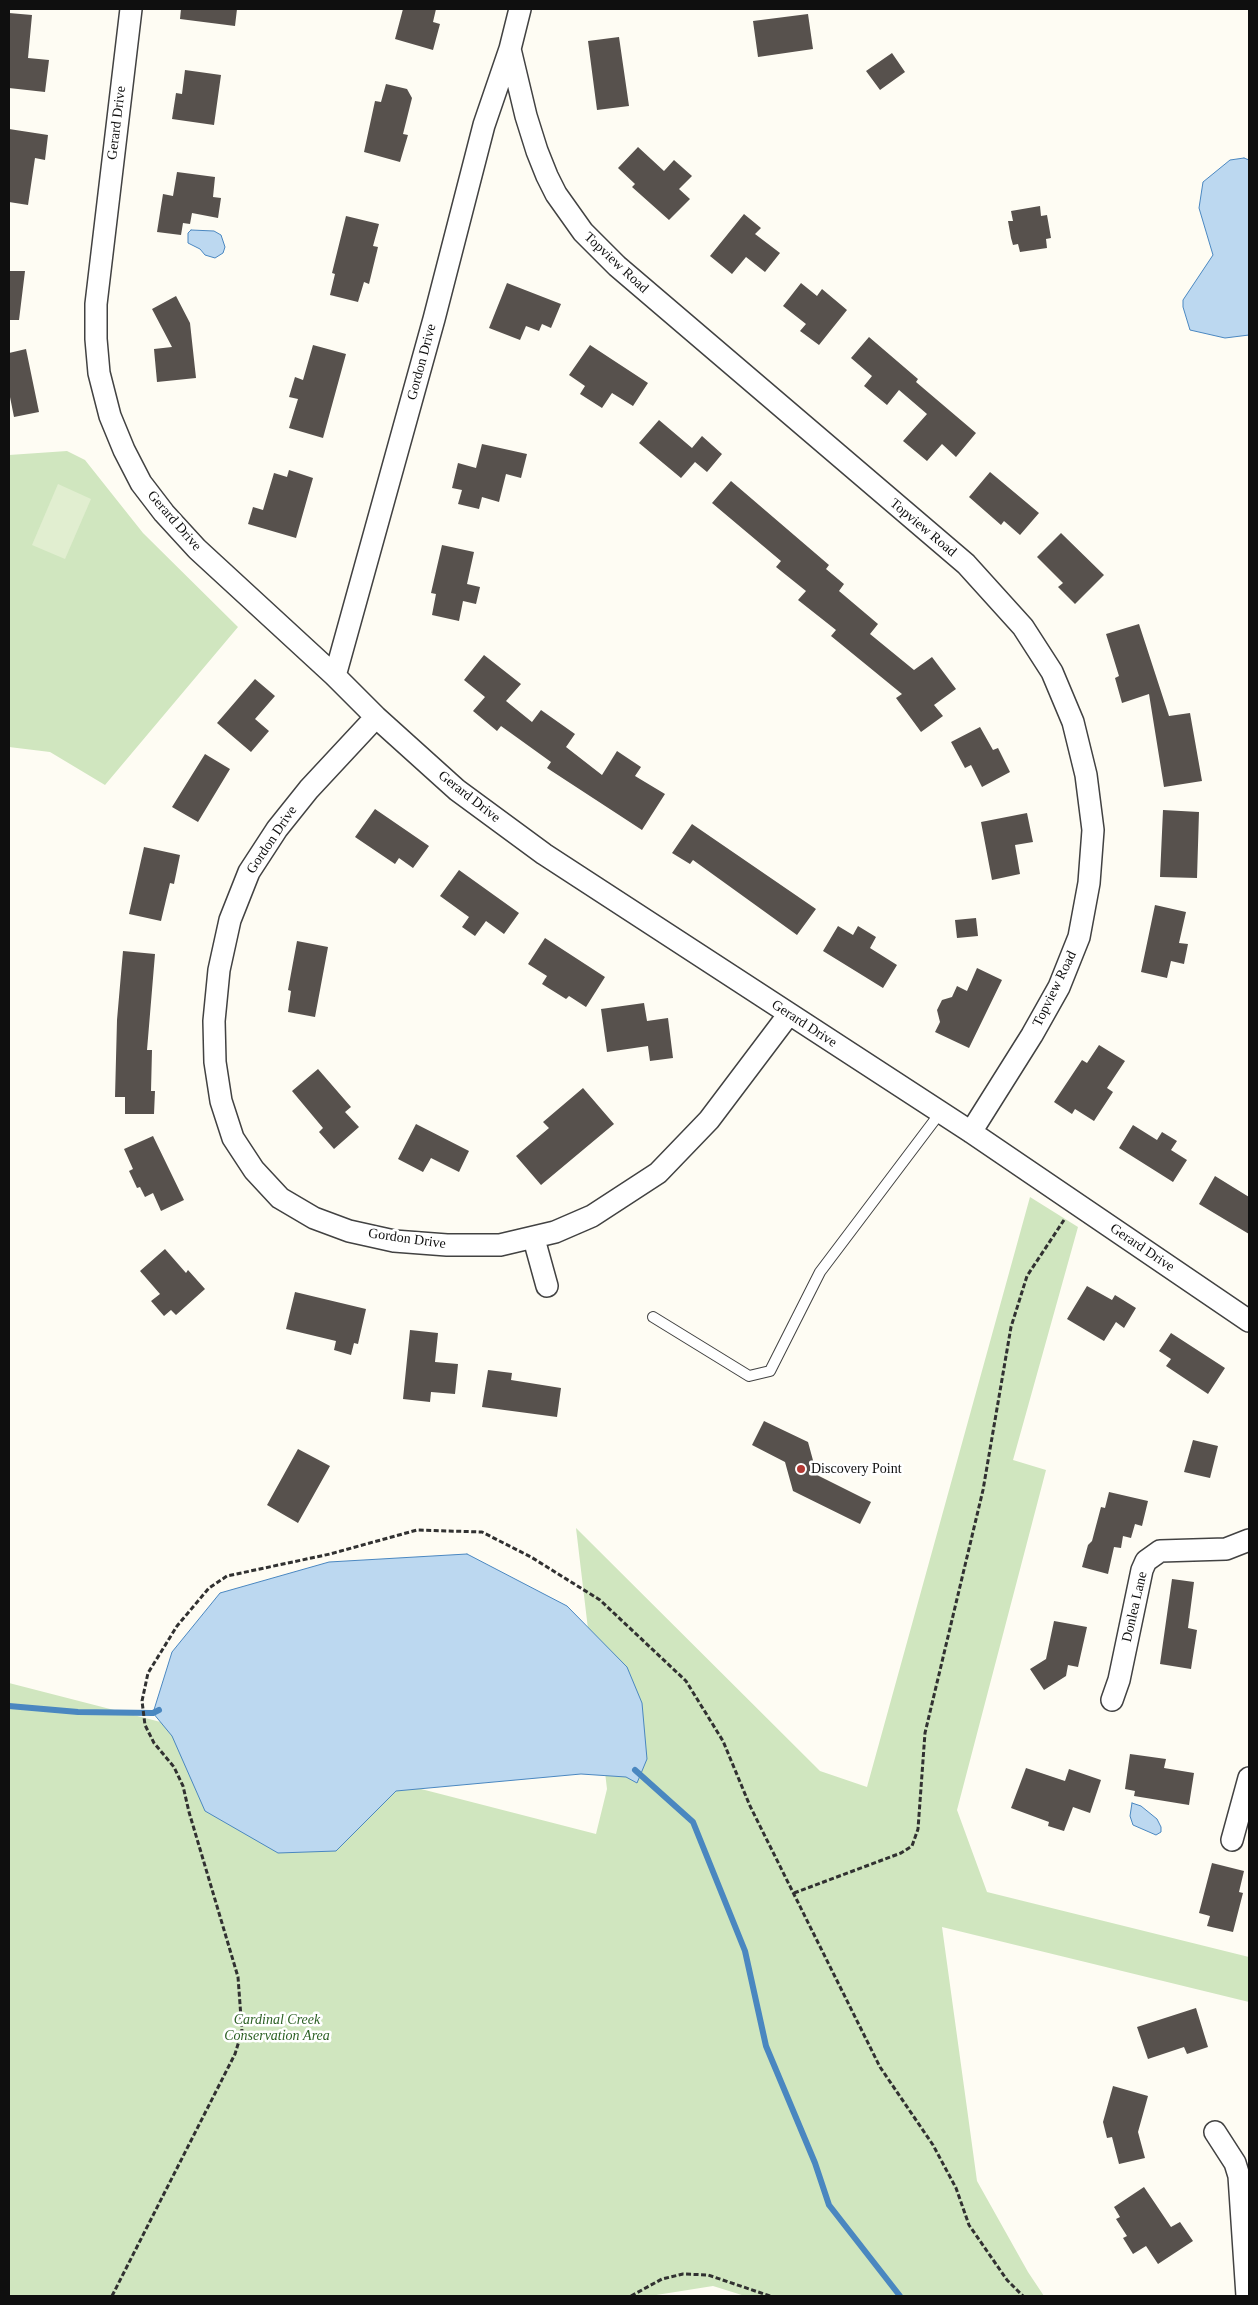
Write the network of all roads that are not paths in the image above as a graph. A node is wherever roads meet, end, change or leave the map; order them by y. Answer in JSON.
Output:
{"nodes":[{"id":1,"x":131,"y":9,"type":"edge"},
{"id":2,"x":520,"y":9,"type":"edge"},
{"id":3,"x":510,"y":49,"type":"junction"},
{"id":4,"x":335,"y":676,"type":"junction"},
{"id":5,"x":376,"y":718,"type":"junction"},
{"id":6,"x":789,"y":1014,"type":"junction"},
{"id":7,"x":940,"y":1113,"type":"junction"},
{"id":8,"x":970,"y":1132,"type":"junction"},
{"id":9,"x":534,"y":1239,"type":"junction"},
{"id":10,"x":547,"y":1286,"type":"dead end"},
{"id":11,"x":653,"y":1317,"type":"dead end"},
{"id":12,"x":1249,"y":1320,"type":"edge"},
{"id":13,"x":1249,"y":1540,"type":"edge"},
{"id":14,"x":1112,"y":1700,"type":"dead end"},
{"id":15,"x":1249,"y":1779,"type":"edge"},
{"id":16,"x":1232,"y":1840,"type":"dead end"},
{"id":17,"x":1215,"y":2132,"type":"dead end"},
{"id":18,"x":1247,"y":2296,"type":"edge"}],
"edges":[{"from":1,"to":4,"type":"street","name":"Gerard Drive"},
{"from":2,"to":3,"type":"street","name":"Topview Road"},
{"from":3,"to":4,"type":"street","name":"Gordon Drive"},
{"from":3,"to":8,"type":"street","name":"Topview Road"},
{"from":4,"to":5,"type":"street","name":"Gerard Drive"},
{"from":5,"to":6,"type":"street","name":"Gerard Drive"},
{"from":5,"to":9,"type":"street","name":"Gordon Drive"},
{"from":6,"to":7,"type":"street","name":"Gerard Drive"},
{"from":6,"to":9,"type":"street","name":"Gordon Drive"},
{"from":7,"to":8,"type":"street","name":"Gerard Drive"},
{"from":7,"to":11,"type":"lane"},
{"from":8,"to":12,"type":"street","name":"Gerard Drive"},
{"from":9,"to":10,"type":"street"},
{"from":13,"to":14,"type":"street","name":"Donlea Lane"},
{"from":15,"to":16,"type":"street"},
{"from":17,"to":18,"type":"street"}]}
